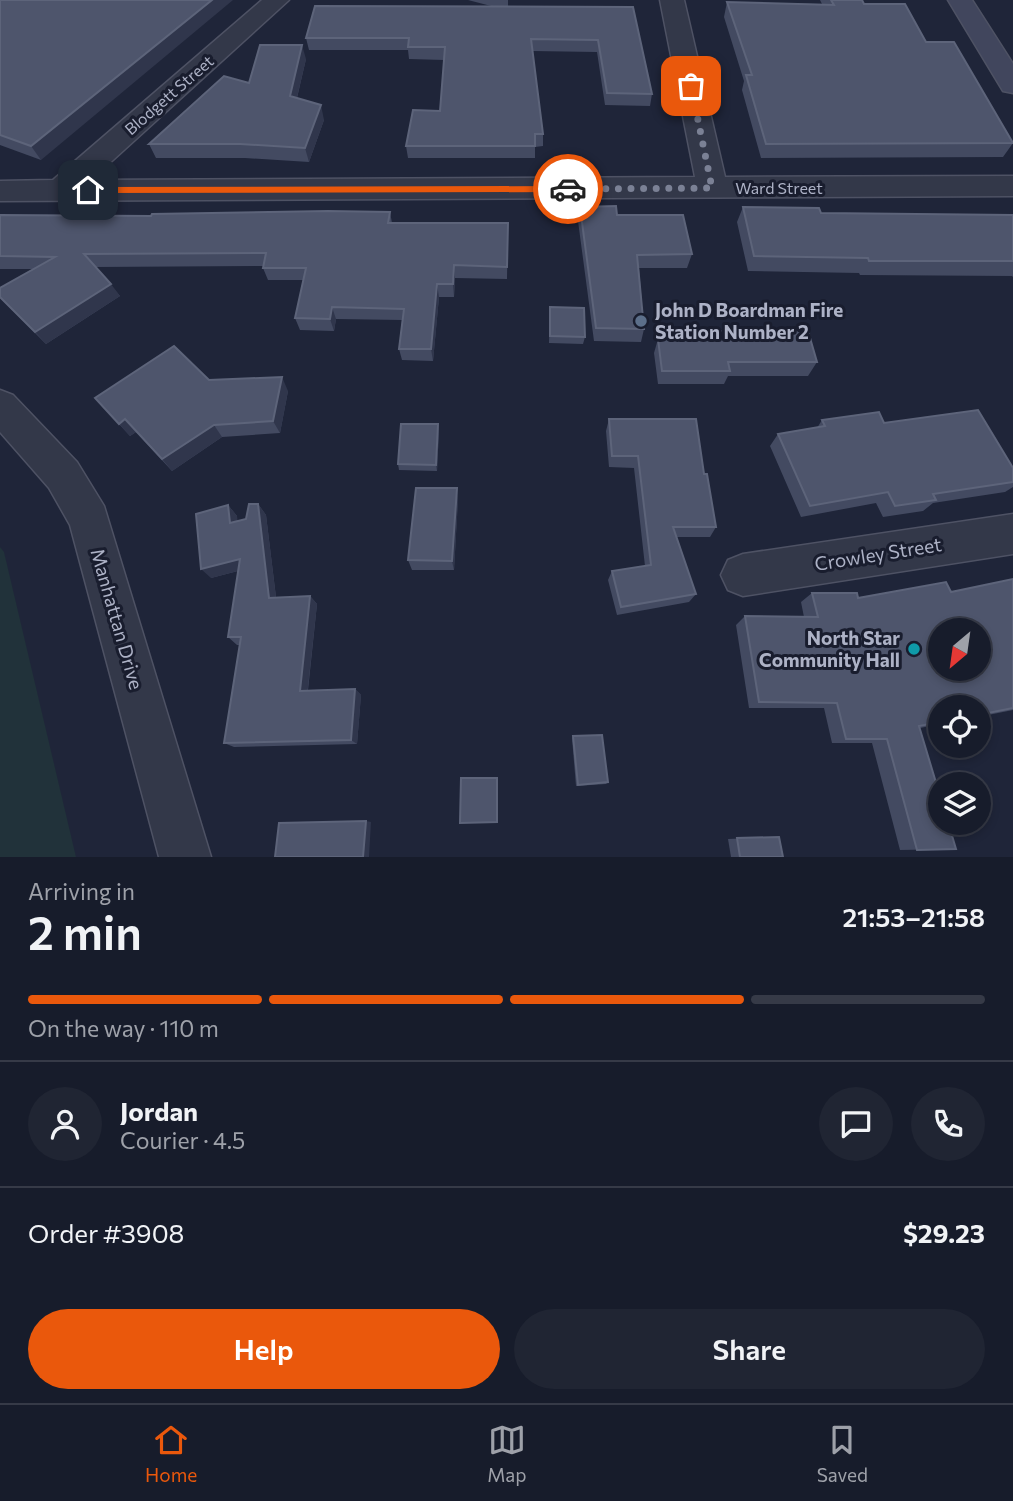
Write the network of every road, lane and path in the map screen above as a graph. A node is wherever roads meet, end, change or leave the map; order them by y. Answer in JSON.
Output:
{"nodes":[{"id":1,"x":277,"y":0,"type":"edge"},
{"id":2,"x":672,"y":0,"type":"edge"},
{"id":3,"x":960,"y":0,"type":"edge"},
{"id":4,"x":1013,"y":85,"type":"edge"},
{"id":5,"x":1013,"y":186,"type":"edge"},
{"id":6,"x":712,"y":188,"type":"junction"},
{"id":7,"x":61,"y":190,"type":"junction"},
{"id":8,"x":0,"y":191,"type":"edge"},
{"id":9,"x":0,"y":406,"type":"edge"},
{"id":10,"x":1013,"y":534,"type":"edge"},
{"id":11,"x":743,"y":575,"type":"dead end"},
{"id":12,"x":185,"y":857,"type":"edge"}],
"edges":[{"from":1,"to":7,"type":"street","name":"Blodgett Street"},
{"from":2,"to":6,"type":"street"},
{"from":3,"to":4,"type":"main road"},
{"from":5,"to":6,"type":"street","name":"Ward Street"},
{"from":6,"to":7,"type":"street","name":"Ward Street"},
{"from":7,"to":8,"type":"street","name":"Ward Street"},
{"from":9,"to":12,"type":"street","name":"Manhattan Drive"},
{"from":10,"to":11,"type":"street","name":"Crowley Street"}]}
